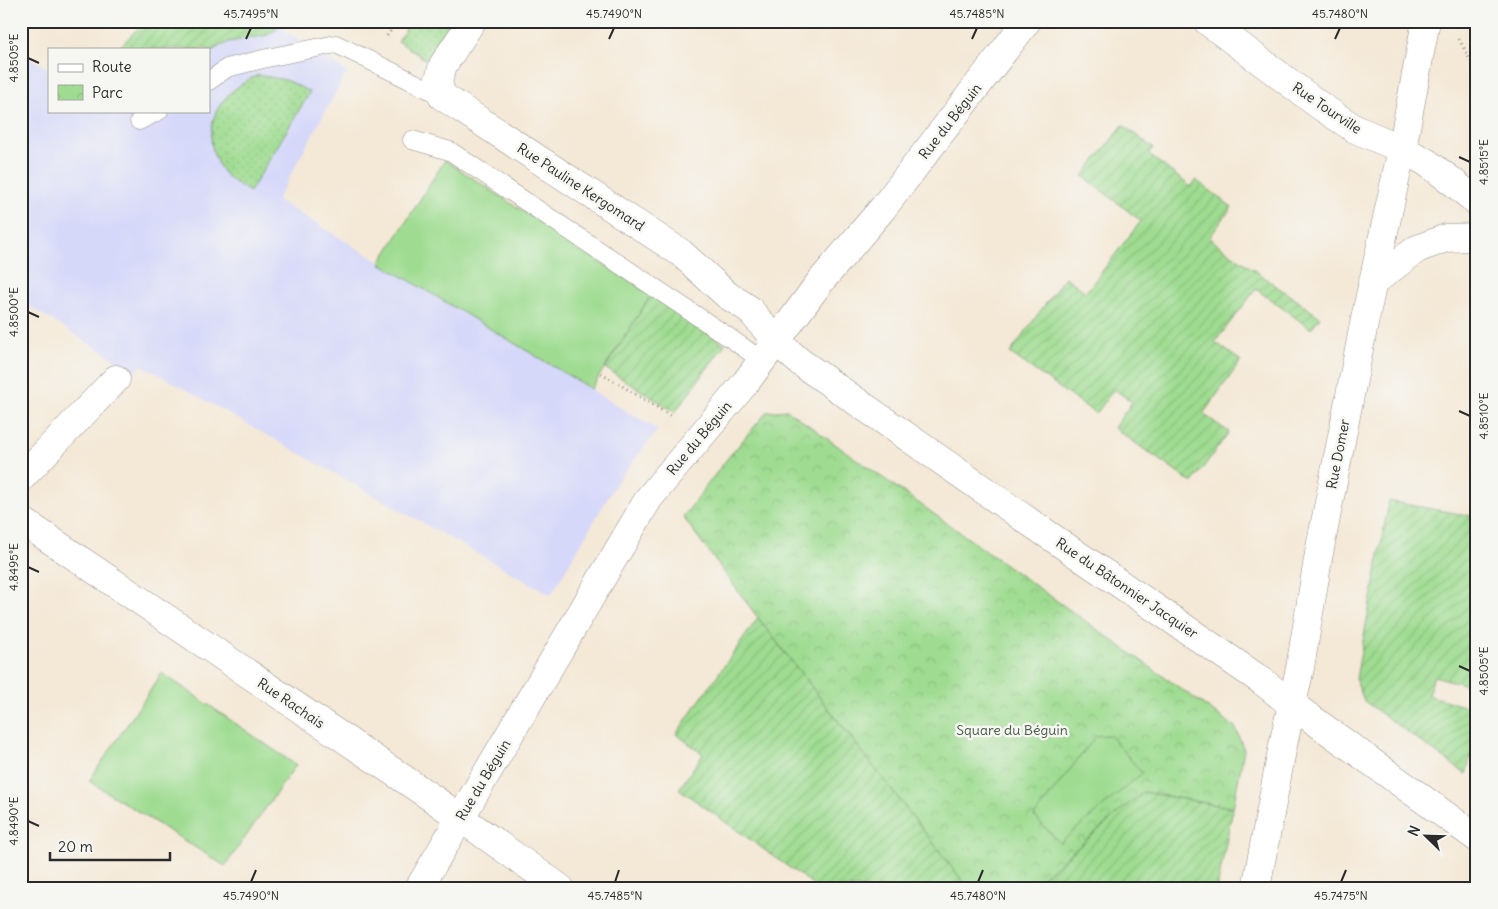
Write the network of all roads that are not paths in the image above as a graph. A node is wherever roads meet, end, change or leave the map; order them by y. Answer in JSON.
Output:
{"nodes":[{"id":1,"x":472,"y":21,"type":"edge"},
{"id":2,"x":1027,"y":21,"type":"edge"},
{"id":3,"x":1207,"y":21,"type":"edge"},
{"id":4,"x":1426,"y":21,"type":"edge"},
{"id":5,"x":210,"y":80,"type":"edge"},
{"id":6,"x":442,"y":96,"type":"junction"},
{"id":7,"x":157,"y":112,"type":"edge"},
{"id":8,"x":139,"y":121,"type":"dead end"},
{"id":9,"x":412,"y":140,"type":"dead end"},
{"id":10,"x":1402,"y":148,"type":"junction"},
{"id":11,"x":1477,"y":202,"type":"edge"},
{"id":12,"x":1477,"y":237,"type":"edge"},
{"id":13,"x":1372,"y":283,"type":"junction"},
{"id":14,"x":768,"y":350,"type":"junction"},
{"id":15,"x":116,"y":379,"type":"dead end"},
{"id":16,"x":21,"y":478,"type":"edge"},
{"id":17,"x":21,"y":520,"type":"edge"},
{"id":18,"x":1291,"y":704,"type":"junction"},
{"id":19,"x":460,"y":818,"type":"junction"},
{"id":20,"x":1477,"y":838,"type":"edge"},
{"id":21,"x":419,"y":888,"type":"edge"},
{"id":22,"x":560,"y":888,"type":"edge"},
{"id":23,"x":1256,"y":888,"type":"edge"}],
"edges":[{"from":1,"to":6,"type":"street"},
{"from":2,"to":14,"type":"street","name":"Rue du Béguin"},
{"from":3,"to":10,"type":"street","name":"Rue Tourville"},
{"from":4,"to":10,"type":"street","name":"Rue Domer"},
{"from":5,"to":6,"type":"lane"},
{"from":6,"to":14,"type":"street","name":"Rue Pauline Kergomard"},
{"from":7,"to":8,"type":"lane"},
{"from":9,"to":14,"type":"lane"},
{"from":10,"to":11,"type":"street","name":"Rue Tourville"},
{"from":10,"to":13,"type":"street","name":"Rue Domer"},
{"from":12,"to":13,"type":"street"},
{"from":13,"to":18,"type":"street","name":"Rue Domer"},
{"from":14,"to":18,"type":"street","name":"Rue du Bâtonnier Jacquier"},
{"from":14,"to":19,"type":"street","name":"Rue du Béguin"},
{"from":15,"to":16,"type":"street"},
{"from":17,"to":19,"type":"street","name":"Rue Rachais"},
{"from":18,"to":20,"type":"street","name":"Rue du Bâtonnier Jacquier"},
{"from":18,"to":23,"type":"street","name":"Rue Domer"},
{"from":19,"to":21,"type":"street","name":"Rue du Béguin"},
{"from":19,"to":22,"type":"street","name":"Rue Rachais"}]}
